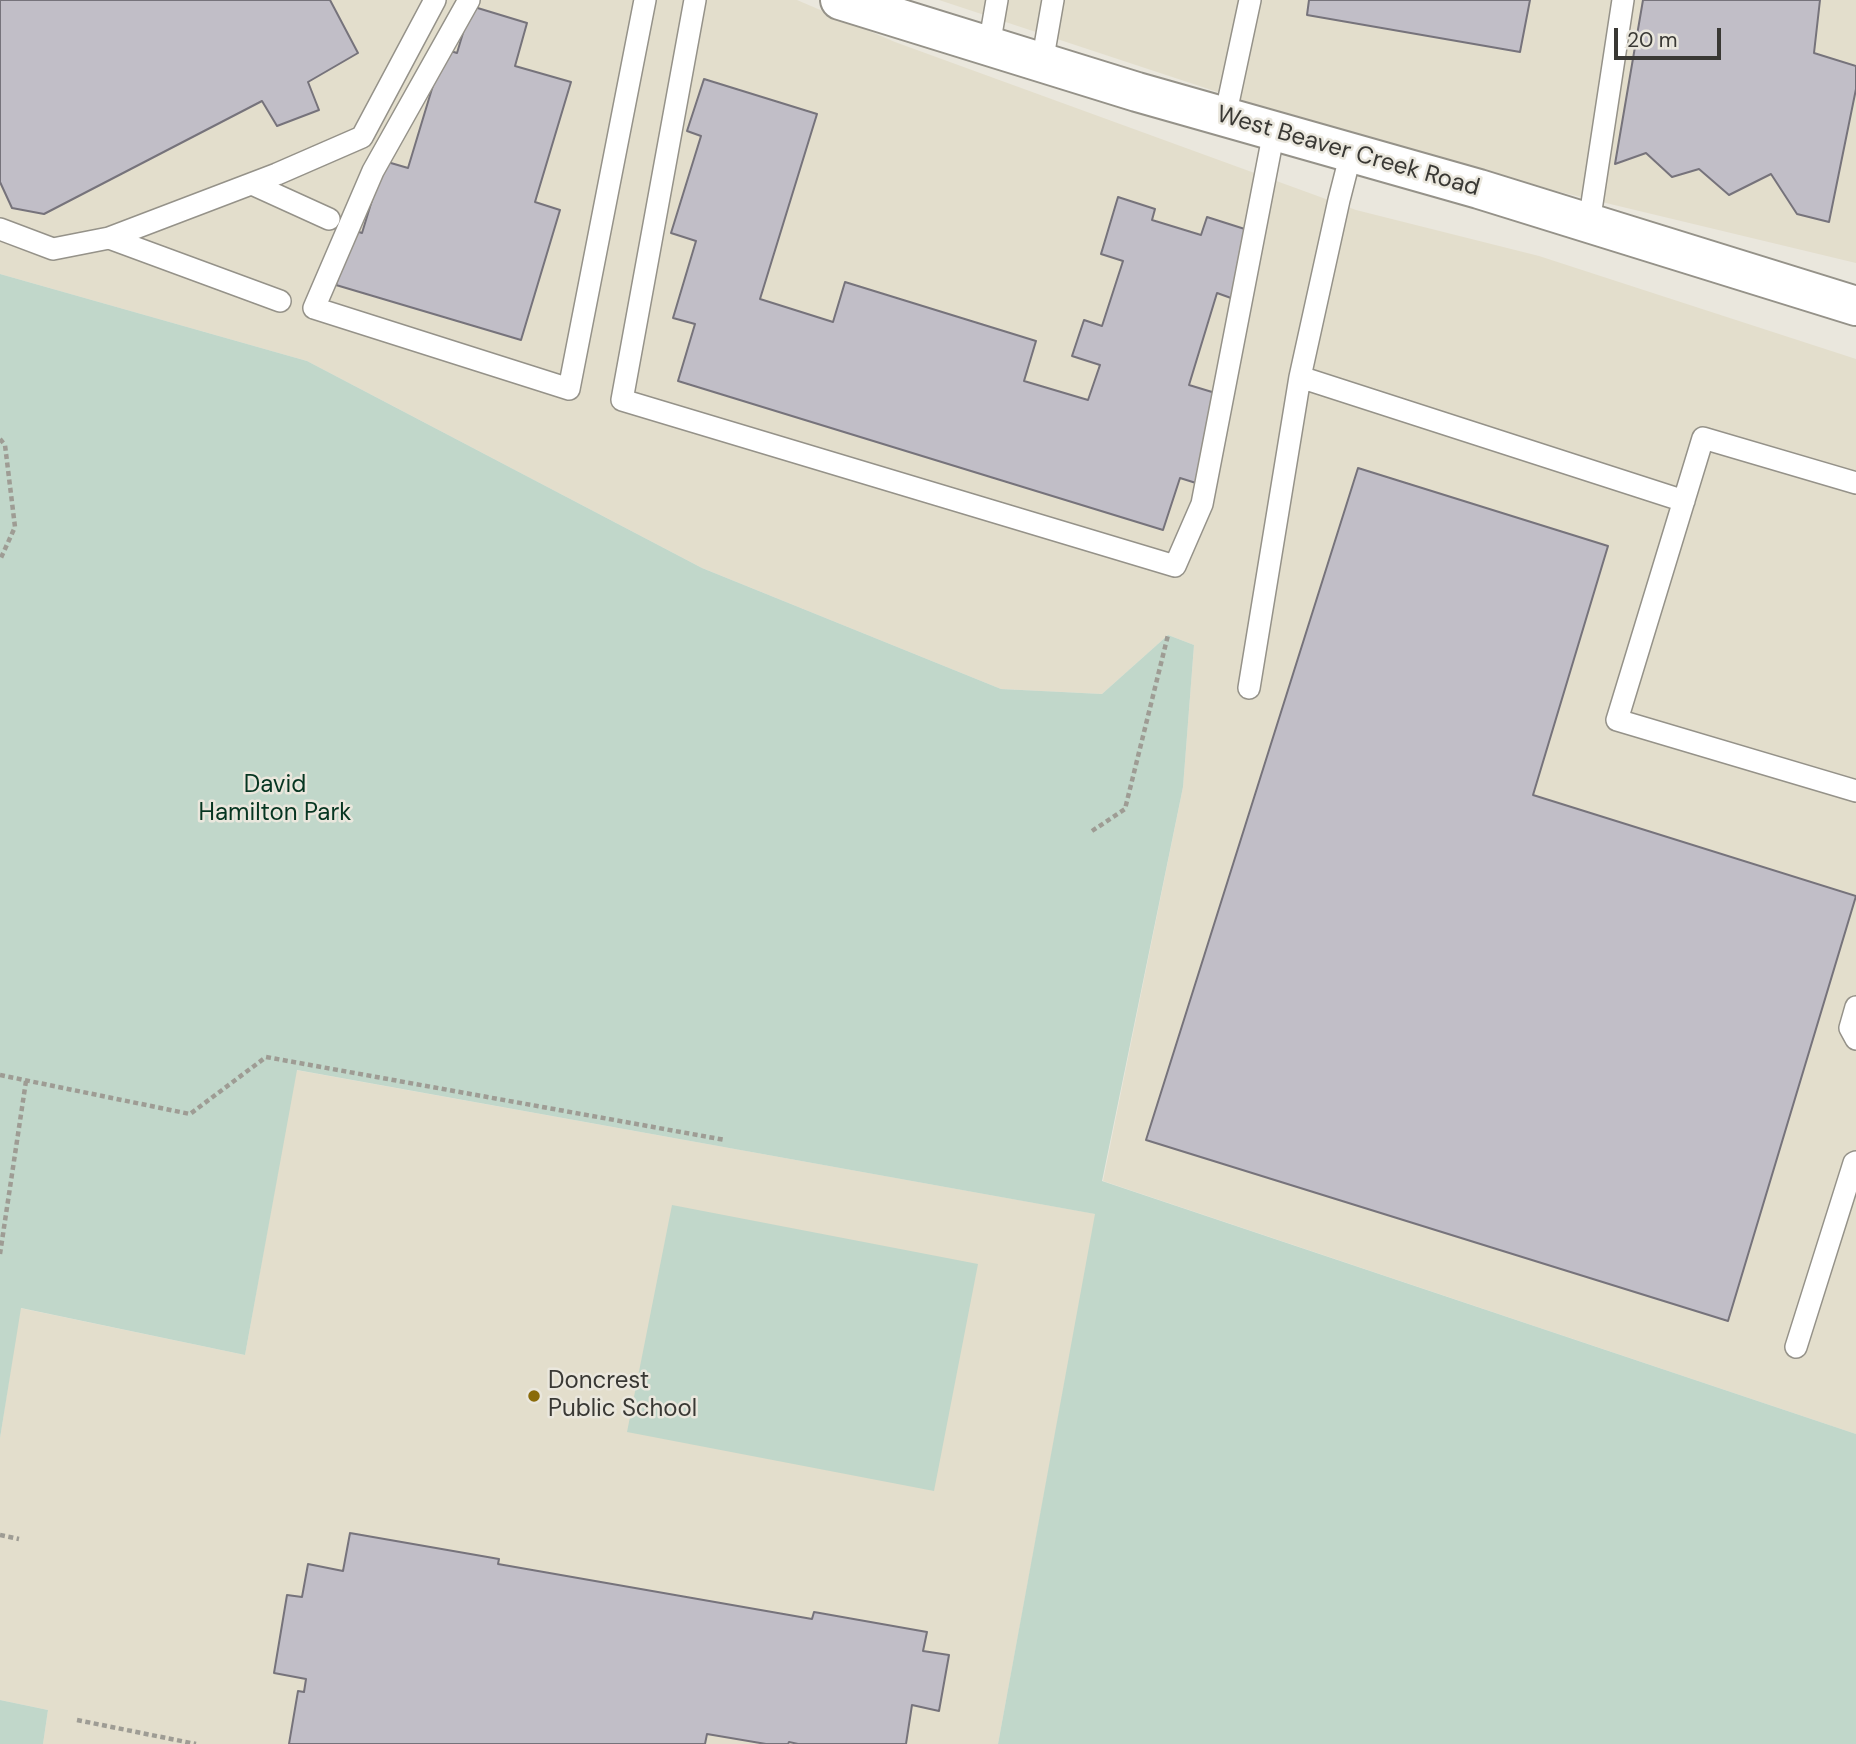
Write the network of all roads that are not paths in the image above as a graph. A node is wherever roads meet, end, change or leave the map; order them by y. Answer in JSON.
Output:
{"nodes":[{"id":1,"x":435,"y":0,"type":"edge"},
{"id":2,"x":469,"y":0,"type":"edge"},
{"id":3,"x":645,"y":0,"type":"edge"},
{"id":4,"x":695,"y":0,"type":"edge"},
{"id":5,"x":839,"y":0,"type":"edge"},
{"id":6,"x":997,"y":0,"type":"edge"},
{"id":7,"x":1054,"y":0,"type":"edge"},
{"id":8,"x":1250,"y":0,"type":"edge"},
{"id":9,"x":1623,"y":0,"type":"edge"},
{"id":10,"x":989,"y":46,"type":"junction"},
{"id":11,"x":1042,"y":63,"type":"junction"},
{"id":12,"x":1225,"y":117,"type":"junction"},
{"id":13,"x":1275,"y":131,"type":"junction"},
{"id":14,"x":1351,"y":153,"type":"junction"},
{"id":15,"x":252,"y":184,"type":"junction"},
{"id":16,"x":329,"y":219,"type":"dead end"},
{"id":17,"x":1589,"y":223,"type":"junction"},
{"id":18,"x":0,"y":229,"type":"edge"},
{"id":19,"x":109,"y":238,"type":"junction"},
{"id":20,"x":280,"y":301,"type":"dead end"},
{"id":21,"x":1856,"y":306,"type":"edge"},
{"id":22,"x":1300,"y":377,"type":"junction"},
{"id":23,"x":1856,"y":483,"type":"edge"},
{"id":24,"x":1684,"y":501,"type":"junction"},
{"id":25,"x":1249,"y":688,"type":"dead end"},
{"id":26,"x":1856,"y":791,"type":"edge"},
{"id":27,"x":1856,"y":1007,"type":"edge"},
{"id":28,"x":1856,"y":1039,"type":"edge"},
{"id":29,"x":1856,"y":1162,"type":"edge"},
{"id":30,"x":1796,"y":1347,"type":"dead end"}],
"edges":[{"from":1,"to":15,"type":"lane"},
{"from":2,"to":3,"type":"lane"},
{"from":4,"to":13,"type":"lane"},
{"from":5,"to":10,"type":"street","name":"West Beaver Creek Road"},
{"from":6,"to":10,"type":"lane"},
{"from":7,"to":11,"type":"lane"},
{"from":8,"to":12,"type":"lane"},
{"from":9,"to":17,"type":"lane"},
{"from":10,"to":11,"type":"street","name":"West Beaver Creek Road"},
{"from":11,"to":12,"type":"street","name":"West Beaver Creek Road"},
{"from":12,"to":13,"type":"street","name":"West Beaver Creek Road"},
{"from":13,"to":14,"type":"street","name":"West Beaver Creek Road"},
{"from":14,"to":17,"type":"street","name":"West Beaver Creek Road"},
{"from":14,"to":22,"type":"lane"},
{"from":15,"to":16,"type":"lane"},
{"from":15,"to":19,"type":"lane"},
{"from":17,"to":21,"type":"street","name":"West Beaver Creek Road"},
{"from":18,"to":19,"type":"lane"},
{"from":19,"to":20,"type":"lane"},
{"from":22,"to":24,"type":"lane"},
{"from":22,"to":25,"type":"lane"},
{"from":23,"to":24,"type":"lane"},
{"from":24,"to":26,"type":"lane"},
{"from":27,"to":28,"type":"lane"},
{"from":29,"to":30,"type":"lane"}]}
